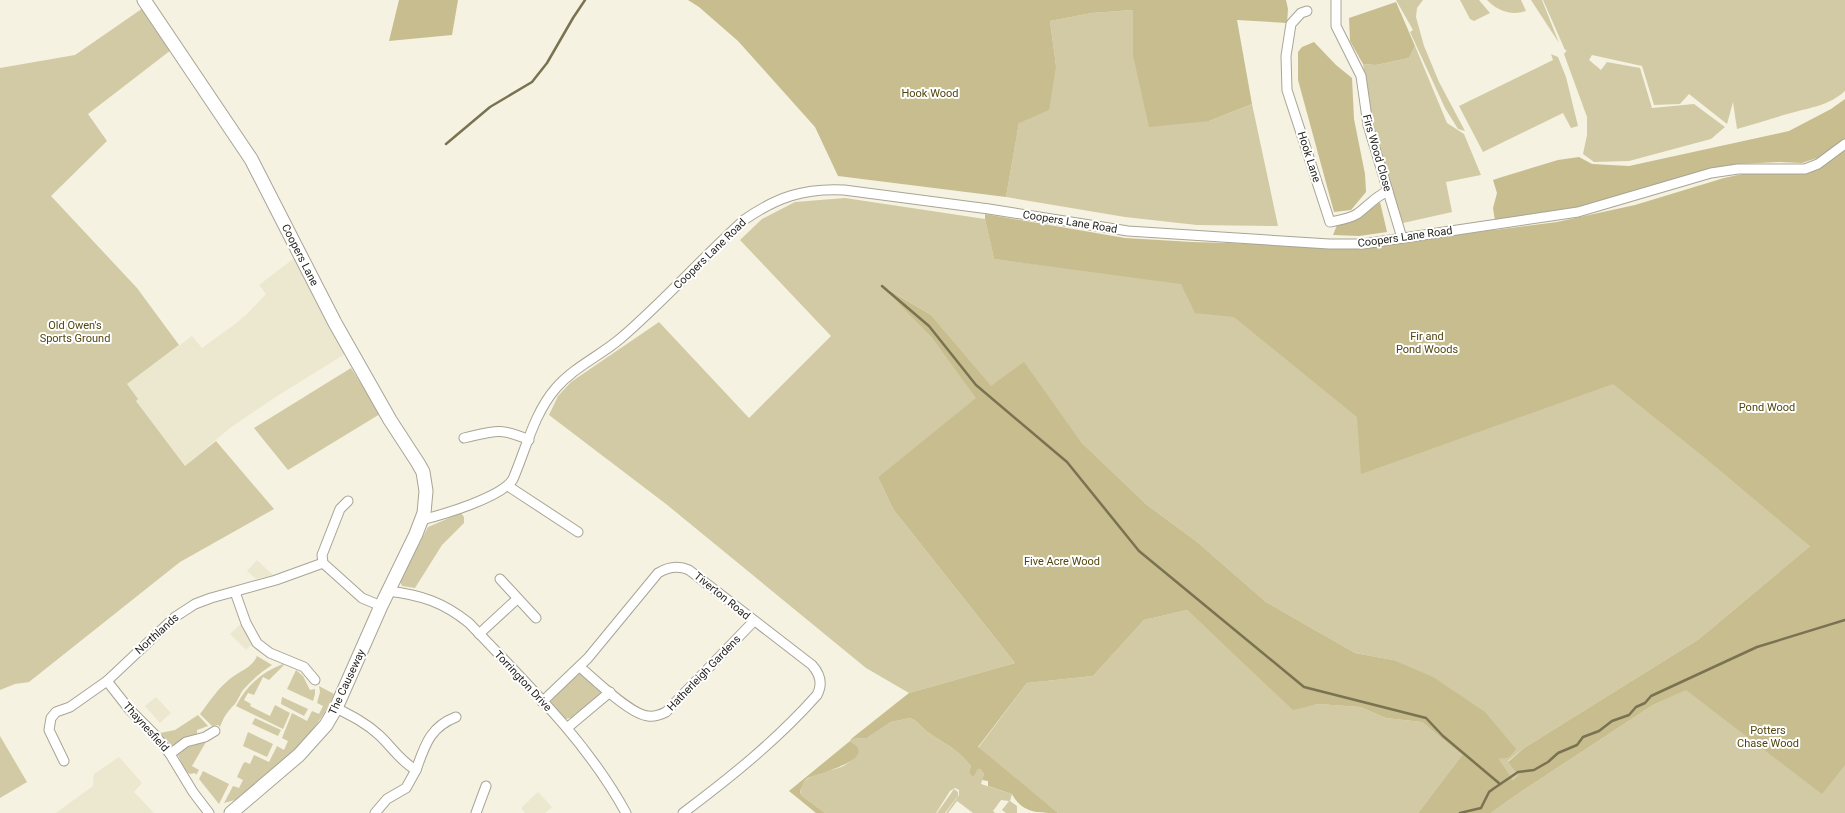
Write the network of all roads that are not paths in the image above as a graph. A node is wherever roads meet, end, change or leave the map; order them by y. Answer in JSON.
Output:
{"nodes":[{"id":1,"x":144,"y":0,"type":"edge"},
{"id":2,"x":1336,"y":0,"type":"edge"},
{"id":3,"x":1307,"y":11,"type":"dead end"},
{"id":4,"x":1845,"y":144,"type":"edge"},
{"id":5,"x":1388,"y":191,"type":"junction"},
{"id":6,"x":1402,"y":238,"type":"junction"},
{"id":7,"x":464,"y":438,"type":"dead end"},
{"id":8,"x":529,"y":440,"type":"junction"},
{"id":9,"x":508,"y":486,"type":"junction"},
{"id":10,"x":348,"y":501,"type":"dead end"},
{"id":11,"x":421,"y":520,"type":"junction"},
{"id":12,"x":578,"y":532,"type":"dead end"},
{"id":13,"x":323,"y":563,"type":"junction"},
{"id":14,"x":500,"y":579,"type":"dead end"},
{"id":15,"x":388,"y":591,"type":"junction"},
{"id":16,"x":235,"y":592,"type":"junction"},
{"id":17,"x":517,"y":599,"type":"junction"},
{"id":18,"x":381,"y":606,"type":"junction"},
{"id":19,"x":536,"y":618,"type":"dead end"},
{"id":20,"x":754,"y":621,"type":"junction"},
{"id":21,"x":479,"y":634,"type":"junction"},
{"id":22,"x":580,"y":667,"type":"junction"},
{"id":23,"x":315,"y":680,"type":"dead end"},
{"id":24,"x":107,"y":681,"type":"junction"},
{"id":25,"x":610,"y":692,"type":"junction"},
{"id":26,"x":542,"y":702,"type":"junction"},
{"id":27,"x":336,"y":708,"type":"junction"},
{"id":28,"x":456,"y":717,"type":"dead end"},
{"id":29,"x":567,"y":728,"type":"junction"},
{"id":30,"x":215,"y":732,"type":"dead end"},
{"id":31,"x":170,"y":754,"type":"junction"},
{"id":32,"x":64,"y":761,"type":"dead end"},
{"id":33,"x":416,"y":770,"type":"junction"},
{"id":34,"x":486,"y":786,"type":"dead end"},
{"id":35,"x":209,"y":813,"type":"edge"},
{"id":36,"x":231,"y":813,"type":"edge"},
{"id":37,"x":375,"y":813,"type":"edge"},
{"id":38,"x":476,"y":813,"type":"edge"},
{"id":39,"x":626,"y":813,"type":"edge"},
{"id":40,"x":683,"y":813,"type":"edge"}],
"edges":[{"from":1,"to":11,"type":"main road","name":"Coopers Lane"},
{"from":2,"to":5,"type":"street","name":"Firs Wood Close"},
{"from":3,"to":5,"type":"street","name":"Hook Lane"},
{"from":4,"to":6,"type":"street","name":"Coopers Lane Road"},
{"from":5,"to":6,"type":"street","name":"Firs Wood Close"},
{"from":6,"to":8,"type":"street","name":"Coopers Lane Road"},
{"from":7,"to":8,"type":"street"},
{"from":8,"to":9,"type":"street","name":"Coopers Lane Road"},
{"from":9,"to":11,"type":"street"},
{"from":9,"to":12,"type":"street"},
{"from":10,"to":13,"type":"street"},
{"from":11,"to":15,"type":"main road","name":"The Causeway"},
{"from":13,"to":16,"type":"street","name":"Northlands"},
{"from":13,"to":18,"type":"street"},
{"from":14,"to":17,"type":"street"},
{"from":15,"to":18,"type":"main road","name":"The Causeway"},
{"from":15,"to":21,"type":"street","name":"Torrington Drive"},
{"from":16,"to":23,"type":"street"},
{"from":16,"to":24,"type":"street","name":"Northlands"},
{"from":17,"to":19,"type":"street"},
{"from":17,"to":21,"type":"street"},
{"from":18,"to":27,"type":"main road","name":"The Causeway"},
{"from":20,"to":22,"type":"street","name":"Tiverton Road"},
{"from":20,"to":25,"type":"street","name":"Hatherleigh Gardens"},
{"from":20,"to":40,"type":"street","name":"Tiverton Road"},
{"from":21,"to":26,"type":"street","name":"Torrington Drive"},
{"from":22,"to":25,"type":"street","name":"Hatherleigh Gardens"},
{"from":22,"to":26,"type":"street","name":"Tiverton Road"},
{"from":24,"to":31,"type":"street","name":"Thaynesfield"},
{"from":24,"to":32,"type":"street","name":"Northlands"},
{"from":25,"to":29,"type":"street"},
{"from":26,"to":29,"type":"street","name":"Torrington Drive"},
{"from":27,"to":33,"type":"street"},
{"from":27,"to":36,"type":"main road","name":"The Causeway"},
{"from":28,"to":33,"type":"street"},
{"from":29,"to":39,"type":"street","name":"Torrington Drive"},
{"from":30,"to":31,"type":"street"},
{"from":31,"to":35,"type":"street","name":"Thaynesfield"},
{"from":33,"to":37,"type":"street"},
{"from":34,"to":38,"type":"street"}]}
